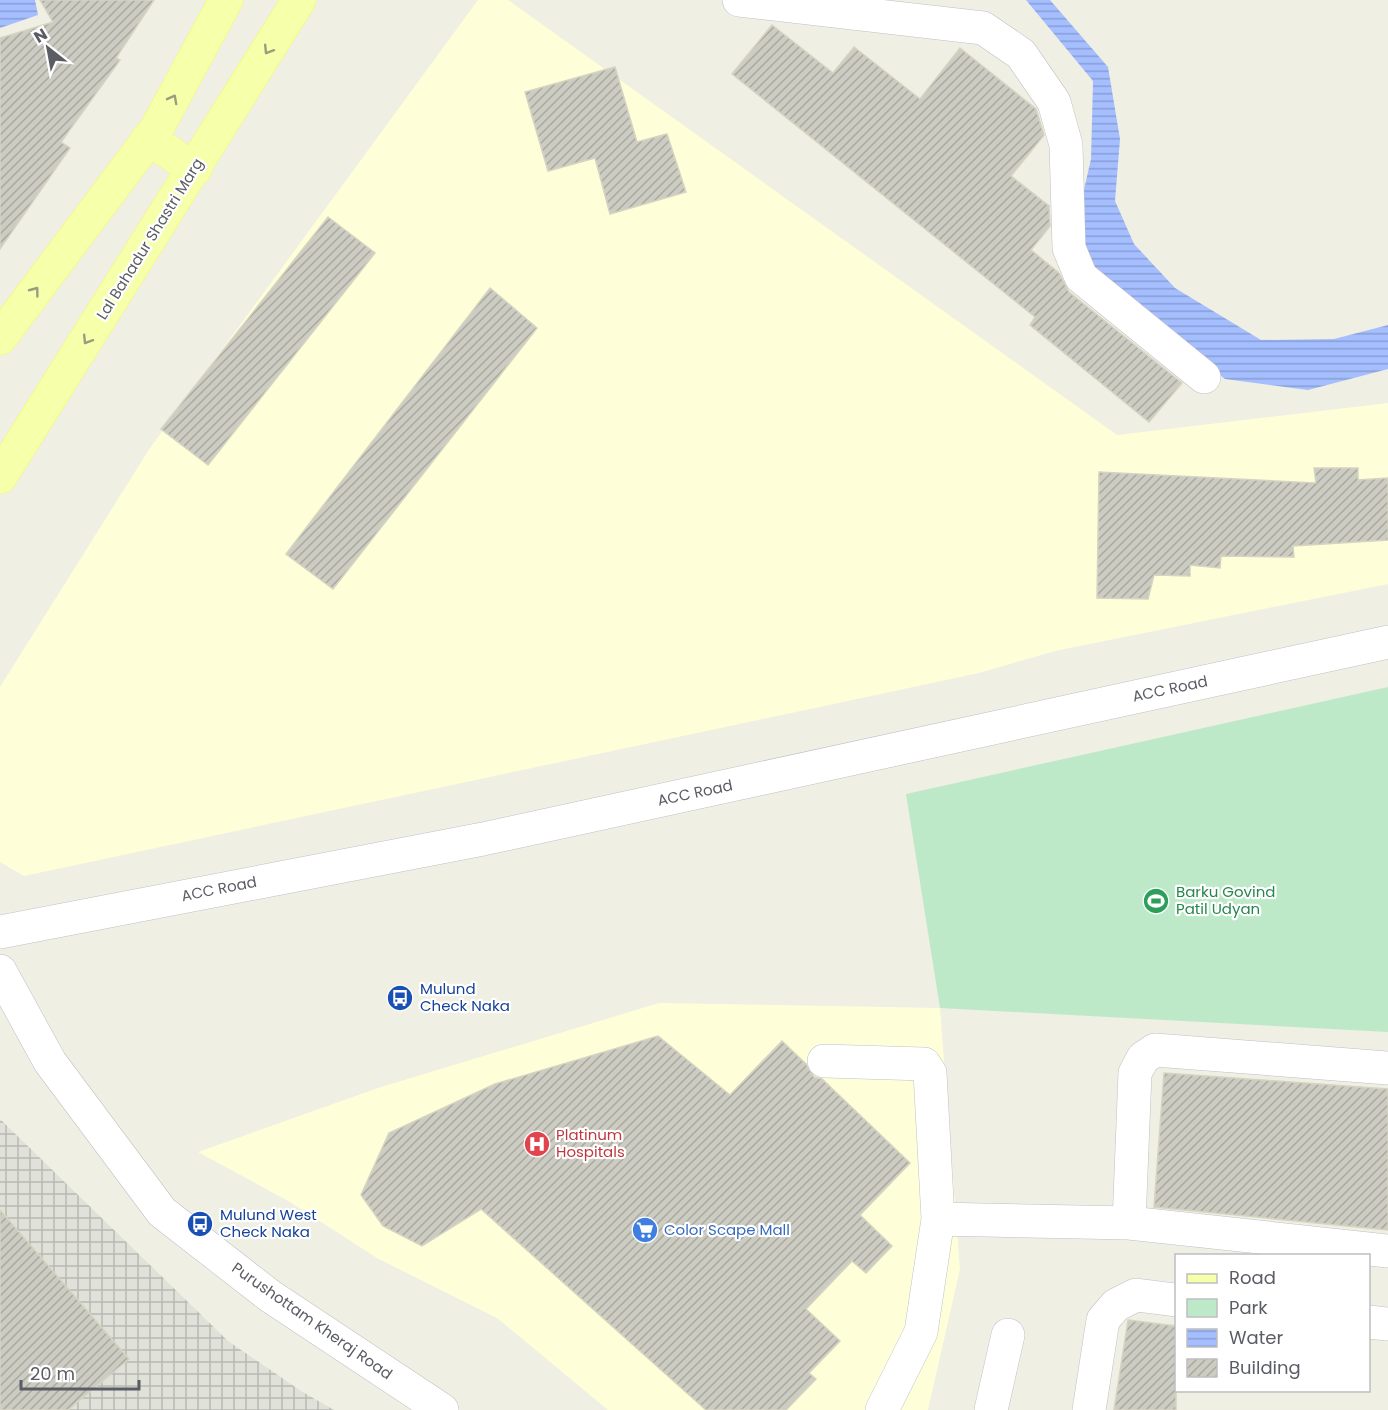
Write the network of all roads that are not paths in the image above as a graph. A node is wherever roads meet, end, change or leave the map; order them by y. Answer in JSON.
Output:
{"nodes":[{"id":1,"x":226,"y":0,"type":"edge"},
{"id":2,"x":299,"y":0,"type":"edge"},
{"id":3,"x":739,"y":0,"type":"edge"},
{"id":4,"x":148,"y":139,"type":"junction"},
{"id":5,"x":195,"y":169,"type":"junction"},
{"id":6,"x":0,"y":338,"type":"edge"},
{"id":7,"x":1204,"y":377,"type":"dead end"},
{"id":8,"x":0,"y":477,"type":"edge"},
{"id":9,"x":1388,"y":642,"type":"edge"},
{"id":10,"x":0,"y":932,"type":"edge"},
{"id":11,"x":0,"y":971,"type":"edge"},
{"id":12,"x":0,"y":1018,"type":"edge"},
{"id":13,"x":824,"y":1061,"type":"dead end"},
{"id":14,"x":50,"y":1062,"type":"junction"},
{"id":15,"x":1388,"y":1068,"type":"edge"},
{"id":16,"x":938,"y":1220,"type":"junction"},
{"id":17,"x":1129,"y":1223,"type":"junction"},
{"id":18,"x":1388,"y":1251,"type":"edge"},
{"id":19,"x":1175,"y":1300,"type":"edge"},
{"id":20,"x":1370,"y":1322,"type":"edge"},
{"id":21,"x":1388,"y":1324,"type":"edge"},
{"id":22,"x":1008,"y":1335,"type":"dead end"},
{"id":23,"x":442,"y":1410,"type":"edge"},
{"id":24,"x":882,"y":1410,"type":"edge"},
{"id":25,"x":991,"y":1410,"type":"edge"},
{"id":26,"x":1089,"y":1410,"type":"edge"}],
"edges":[{"from":4,"to":1,"type":"main road","one_way":true},
{"from":2,"to":5,"type":"main road","name":"Lal Bahadur Shastri Marg","one_way":true},
{"from":3,"to":7,"type":"street"},
{"from":4,"to":5,"type":"main road"},
{"from":6,"to":4,"type":"main road","one_way":true},
{"from":5,"to":8,"type":"main road","name":"Lal Bahadur Shastri Marg","one_way":true},
{"from":9,"to":10,"type":"street","name":"ACC Road"},
{"from":11,"to":14,"type":"street"},
{"from":12,"to":14,"type":"street"},
{"from":13,"to":16,"type":"street"},
{"from":14,"to":23,"type":"street","name":"Purushottam Kheraj Road"},
{"from":15,"to":17,"type":"street"},
{"from":16,"to":17,"type":"street"},
{"from":16,"to":24,"type":"street"},
{"from":17,"to":18,"type":"street"},
{"from":19,"to":26,"type":"street"},
{"from":20,"to":21,"type":"street"},
{"from":22,"to":25,"type":"street"}]}
